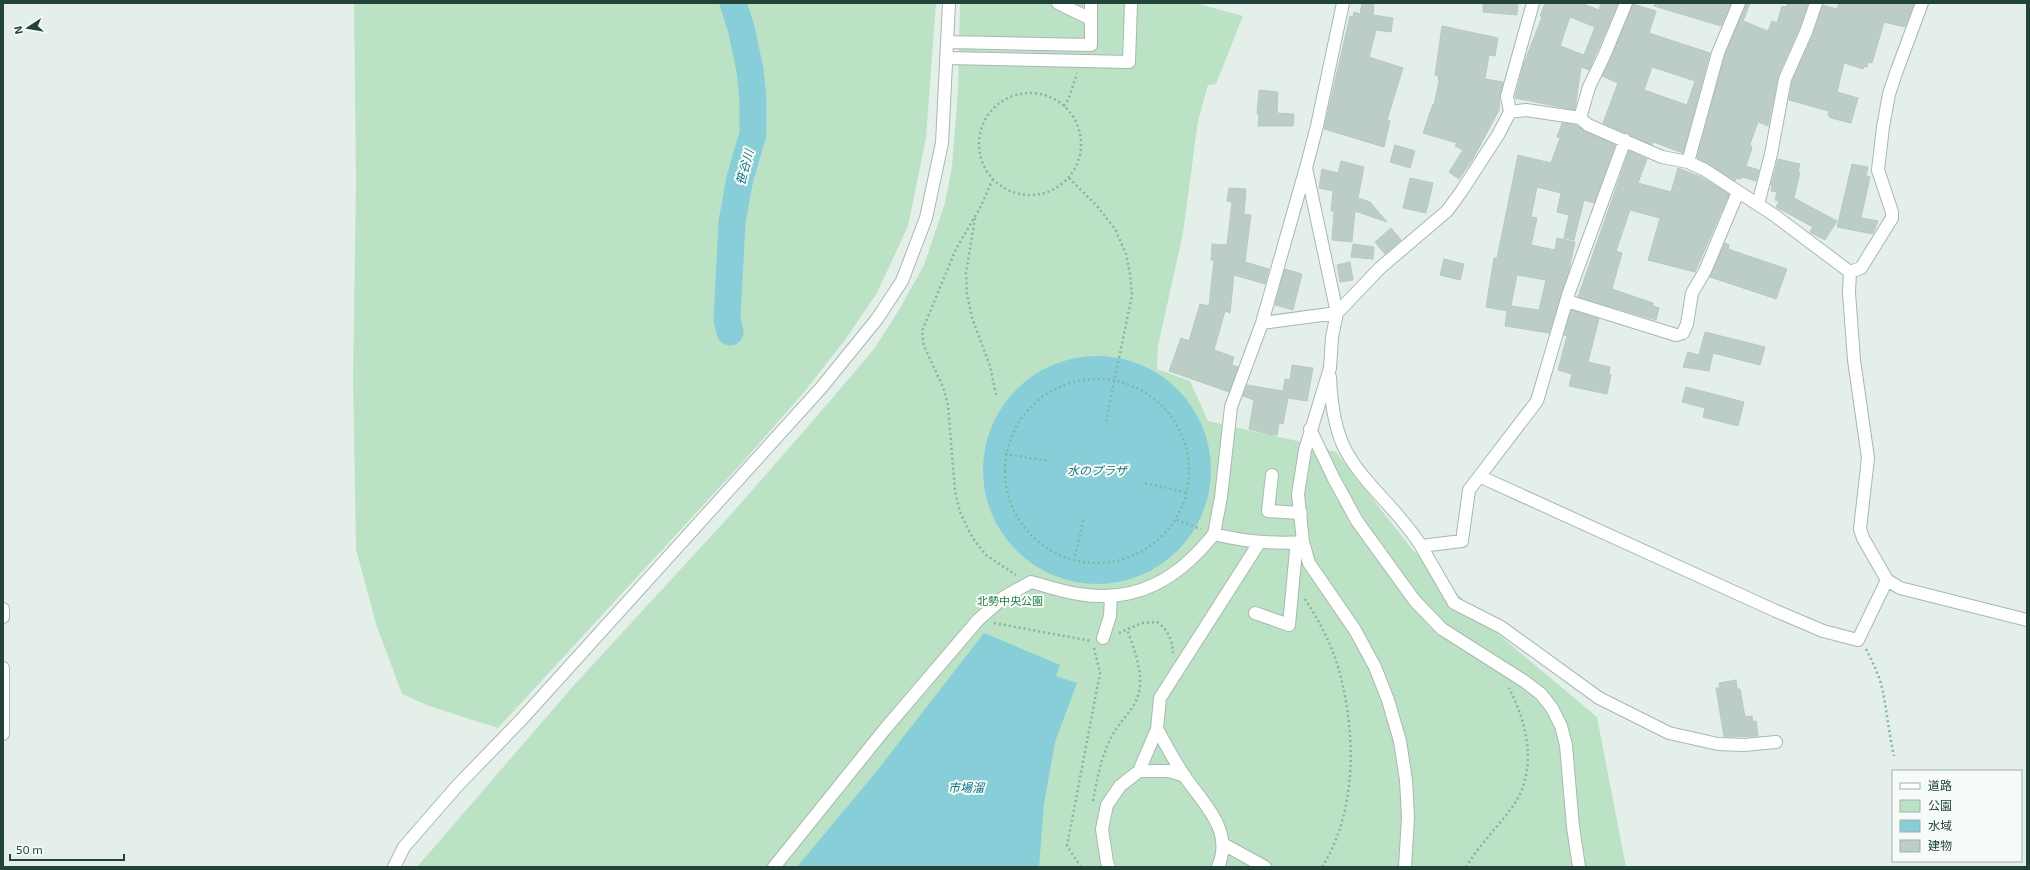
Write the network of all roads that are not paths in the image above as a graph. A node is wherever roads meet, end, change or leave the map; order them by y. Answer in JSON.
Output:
{"nodes":[{"id":1,"x":949,"y":3,"type":"edge"},
{"id":2,"x":1058,"y":3,"type":"edge"},
{"id":3,"x":1091,"y":3,"type":"edge"},
{"id":4,"x":1131,"y":3,"type":"edge"},
{"id":5,"x":1343,"y":3,"type":"edge"},
{"id":6,"x":1533,"y":3,"type":"edge"},
{"id":7,"x":1626,"y":3,"type":"edge"},
{"id":8,"x":1739,"y":3,"type":"edge"},
{"id":9,"x":1816,"y":3,"type":"edge"},
{"id":10,"x":1922,"y":3,"type":"edge"},
{"id":11,"x":1091,"y":19,"type":"junction"},
{"id":12,"x":948,"y":42,"type":"junction"},
{"id":13,"x":946,"y":58,"type":"junction"},
{"id":14,"x":1510,"y":112,"type":"junction"},
{"id":15,"x":1580,"y":118,"type":"junction"},
{"id":16,"x":1625,"y":140,"type":"junction"},
{"id":17,"x":1688,"y":162,"type":"junction"},
{"id":18,"x":1306,"y":168,"type":"junction"},
{"id":19,"x":1738,"y":192,"type":"junction"},
{"id":20,"x":1758,"y":204,"type":"junction"},
{"id":21,"x":1850,"y":272,"type":"junction"},
{"id":22,"x":1567,"y":302,"type":"junction"},
{"id":23,"x":1337,"y":313,"type":"junction"},
{"id":24,"x":1262,"y":323,"type":"junction"},
{"id":25,"x":1330,"y":368,"type":"junction"},
{"id":26,"x":1310,"y":429,"type":"junction"},
{"id":27,"x":1272,"y":475,"type":"dead end"},
{"id":28,"x":1481,"y":477,"type":"junction"},
{"id":29,"x":1301,"y":513,"type":"junction"},
{"id":30,"x":1214,"y":534,"type":"junction"},
{"id":31,"x":1303,"y":542,"type":"junction"},
{"id":32,"x":1259,"y":543,"type":"junction"},
{"id":33,"x":1421,"y":546,"type":"junction"},
{"id":34,"x":1887,"y":580,"type":"junction"},
{"id":35,"x":1111,"y":596,"type":"junction"},
{"id":36,"x":3,"y":609,"type":"edge"},
{"id":37,"x":1255,"y":613,"type":"dead end"},
{"id":38,"x":3,"y":617,"type":"edge"},
{"id":39,"x":2027,"y":620,"type":"edge"},
{"id":40,"x":1098,"y":640,"type":"road end"},
{"id":41,"x":3,"y":668,"type":"edge"},
{"id":42,"x":1157,"y":729,"type":"junction"},
{"id":43,"x":3,"y":734,"type":"edge"},
{"id":44,"x":1776,"y":742,"type":"dead end"},
{"id":45,"x":1139,"y":771,"type":"junction"},
{"id":46,"x":1185,"y":776,"type":"junction"},
{"id":47,"x":1223,"y":844,"type":"junction"},
{"id":48,"x":394,"y":867,"type":"edge"},
{"id":49,"x":774,"y":867,"type":"edge"},
{"id":50,"x":1109,"y":867,"type":"edge"},
{"id":51,"x":1218,"y":867,"type":"edge"},
{"id":52,"x":1265,"y":867,"type":"edge"},
{"id":53,"x":1405,"y":867,"type":"edge"},
{"id":54,"x":1579,"y":867,"type":"edge"}],
"edges":[{"from":1,"to":12,"type":"street"},
{"from":2,"to":11,"type":"street"},
{"from":3,"to":11,"type":"street"},
{"from":4,"to":13,"type":"street"},
{"from":5,"to":18,"type":"street"},
{"from":6,"to":14,"type":"street"},
{"from":7,"to":15,"type":"street"},
{"from":8,"to":17,"type":"street"},
{"from":9,"to":20,"type":"street"},
{"from":10,"to":21,"type":"street"},
{"from":11,"to":12,"type":"street"},
{"from":12,"to":13,"type":"street"},
{"from":13,"to":48,"type":"street"},
{"from":14,"to":15,"type":"street"},
{"from":14,"to":23,"type":"street"},
{"from":15,"to":16,"type":"street"},
{"from":16,"to":17,"type":"street"},
{"from":16,"to":22,"type":"street"},
{"from":17,"to":19,"type":"street"},
{"from":18,"to":23,"type":"street"},
{"from":18,"to":24,"type":"street"},
{"from":19,"to":20,"type":"street"},
{"from":19,"to":22,"type":"street"},
{"from":20,"to":21,"type":"street"},
{"from":21,"to":34,"type":"street"},
{"from":22,"to":28,"type":"street"},
{"from":23,"to":24,"type":"street"},
{"from":23,"to":25,"type":"street"},
{"from":24,"to":30,"type":"street"},
{"from":25,"to":26,"type":"street"},
{"from":25,"to":33,"type":"street"},
{"from":26,"to":29,"type":"street"},
{"from":26,"to":54,"type":"street"},
{"from":27,"to":29,"type":"street"},
{"from":28,"to":33,"type":"street"},
{"from":28,"to":34,"type":"street"},
{"from":29,"to":31,"type":"street"},
{"from":30,"to":32,"type":"street"},
{"from":30,"to":35,"type":"street"},
{"from":31,"to":32,"type":"street"},
{"from":31,"to":37,"type":"street"},
{"from":31,"to":53,"type":"street"},
{"from":32,"to":42,"type":"street"},
{"from":33,"to":44,"type":"street"},
{"from":34,"to":39,"type":"street"},
{"from":35,"to":40,"type":"street"},
{"from":35,"to":49,"type":"street"},
{"from":36,"to":38,"type":"street"},
{"from":41,"to":43,"type":"street"},
{"from":42,"to":45,"type":"street"},
{"from":42,"to":46,"type":"street"},
{"from":45,"to":46,"type":"street"},
{"from":45,"to":50,"type":"street"},
{"from":46,"to":47,"type":"street"},
{"from":47,"to":51,"type":"street"},
{"from":47,"to":52,"type":"street"}]}
